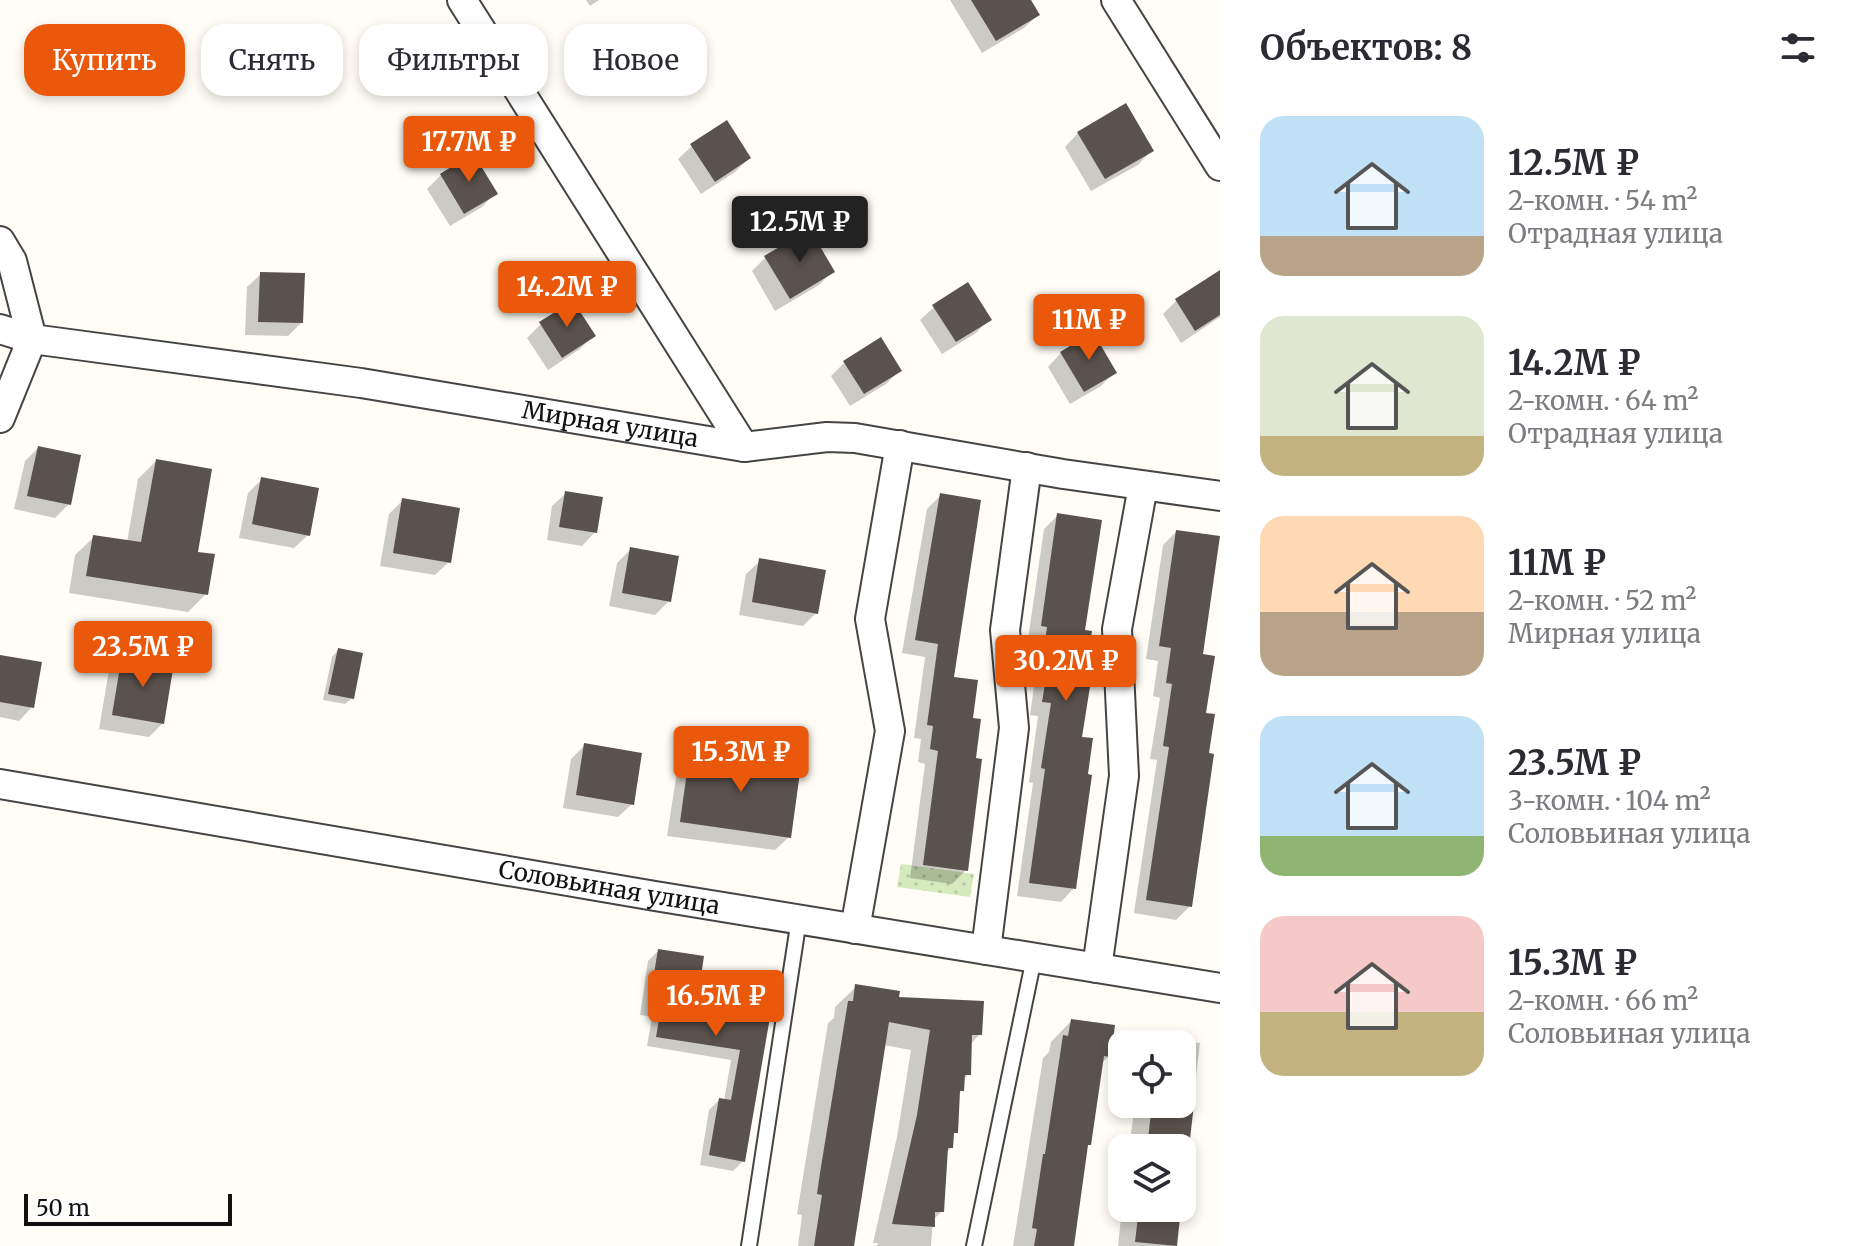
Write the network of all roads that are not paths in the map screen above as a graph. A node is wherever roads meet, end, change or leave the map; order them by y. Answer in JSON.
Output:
{"nodes":[{"id":1,"x":462,"y":0,"type":"edge"},
{"id":2,"x":1116,"y":0,"type":"edge"},
{"id":3,"x":1220,"y":166,"type":"edge"},
{"id":4,"x":0,"y":241,"type":"edge"},
{"id":5,"x":0,"y":329,"type":"edge"},
{"id":6,"x":32,"y":339,"type":"junction"},
{"id":7,"x":0,"y":418,"type":"edge"},
{"id":8,"x":900,"y":445,"type":"junction"},
{"id":9,"x":744,"y":447,"type":"junction"},
{"id":10,"x":1027,"y":467,"type":"junction"},
{"id":11,"x":1143,"y":486,"type":"junction"},
{"id":12,"x":1220,"y":496,"type":"edge"},
{"id":13,"x":0,"y":784,"type":"edge"},
{"id":14,"x":799,"y":919,"type":"junction"},
{"id":15,"x":855,"y":929,"type":"junction"},
{"id":16,"x":986,"y":950,"type":"junction"},
{"id":17,"x":1034,"y":958,"type":"junction"},
{"id":18,"x":1097,"y":968,"type":"junction"},
{"id":19,"x":1219,"y":981,"type":"edge"},
{"id":20,"x":749,"y":1246,"type":"edge"},
{"id":21,"x":974,"y":1246,"type":"edge"}],
"edges":[{"from":1,"to":9,"type":"street"},
{"from":2,"to":3,"type":"street"},
{"from":4,"to":6,"type":"street"},
{"from":5,"to":6,"type":"street","name":"Мирная улица"},
{"from":6,"to":7,"type":"street"},
{"from":6,"to":9,"type":"street","name":"Мирная улица"},
{"from":8,"to":9,"type":"street","name":"Мирная улица"},
{"from":8,"to":10,"type":"street","name":"Мирная улица"},
{"from":8,"to":15,"type":"street"},
{"from":10,"to":11,"type":"street","name":"Мирная улица"},
{"from":10,"to":16,"type":"street"},
{"from":11,"to":12,"type":"street","name":"Мирная улица"},
{"from":11,"to":18,"type":"street"},
{"from":13,"to":14,"type":"street","name":"Соловьиная улица"},
{"from":14,"to":15,"type":"street","name":"Соловьиная улица"},
{"from":14,"to":20,"type":"lane"},
{"from":15,"to":16,"type":"street","name":"Соловьиная улица"},
{"from":16,"to":17,"type":"street","name":"Соловьиная улица"},
{"from":17,"to":18,"type":"street","name":"Соловьиная улица"},
{"from":17,"to":21,"type":"lane"},
{"from":18,"to":19,"type":"street","name":"Соловьиная улица"}]}
